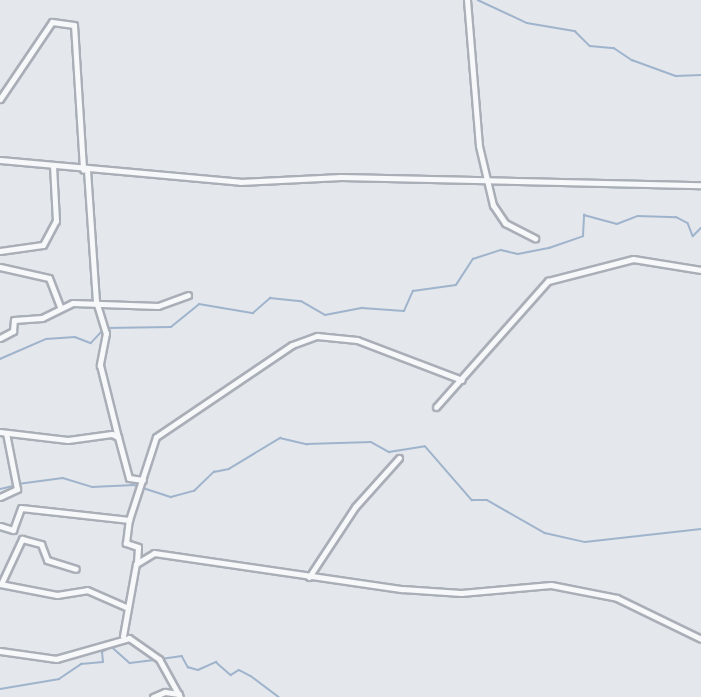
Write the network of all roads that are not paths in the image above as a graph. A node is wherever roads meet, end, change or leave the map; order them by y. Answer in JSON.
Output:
{"nodes":[{"id":1,"x":467,"y":0,"type":"edge"},
{"id":2,"x":0,"y":99,"type":"edge"},
{"id":3,"x":0,"y":160,"type":"edge"},
{"id":4,"x":52,"y":166,"type":"junction"},
{"id":5,"x":85,"y":170,"type":"junction"},
{"id":6,"x":487,"y":183,"type":"junction"},
{"id":7,"x":701,"y":185,"type":"edge"},
{"id":8,"x":535,"y":238,"type":"dead end"},
{"id":9,"x":0,"y":251,"type":"edge"},
{"id":10,"x":0,"y":267,"type":"edge"},
{"id":11,"x":701,"y":270,"type":"edge"},
{"id":12,"x":188,"y":295,"type":"dead end"},
{"id":13,"x":96,"y":301,"type":"junction"},
{"id":14,"x":60,"y":306,"type":"junction"},
{"id":15,"x":0,"y":338,"type":"edge"},
{"id":16,"x":462,"y":380,"type":"junction"},
{"id":17,"x":436,"y":407,"type":"dead end"},
{"id":18,"x":3,"y":433,"type":"edge"},
{"id":19,"x":118,"y":437,"type":"junction"},
{"id":20,"x":399,"y":458,"type":"dead end"},
{"id":21,"x":143,"y":480,"type":"junction"},
{"id":22,"x":0,"y":497,"type":"edge"},
{"id":23,"x":129,"y":520,"type":"junction"},
{"id":24,"x":0,"y":526,"type":"edge"},
{"id":25,"x":136,"y":564,"type":"junction"},
{"id":26,"x":76,"y":569,"type":"dead end"},
{"id":27,"x":309,"y":577,"type":"junction"},
{"id":28,"x":1,"y":584,"type":"edge"},
{"id":29,"x":126,"y":607,"type":"junction"},
{"id":30,"x":123,"y":636,"type":"junction"},
{"id":31,"x":701,"y":639,"type":"edge"},
{"id":32,"x":0,"y":651,"type":"edge"},
{"id":33,"x":180,"y":696,"type":"edge"},
{"id":34,"x":153,"y":697,"type":"edge"}],
"edges":[{"from":1,"to":6,"type":"street"},
{"from":2,"to":5,"type":"street"},
{"from":3,"to":4,"type":"street"},
{"from":4,"to":5,"type":"street"},
{"from":4,"to":9,"type":"street"},
{"from":5,"to":6,"type":"street"},
{"from":5,"to":13,"type":"street"},
{"from":6,"to":7,"type":"street"},
{"from":6,"to":8,"type":"street"},
{"from":10,"to":14,"type":"street"},
{"from":11,"to":16,"type":"street"},
{"from":12,"to":13,"type":"street"},
{"from":13,"to":14,"type":"street"},
{"from":13,"to":19,"type":"street"},
{"from":14,"to":15,"type":"street"},
{"from":16,"to":17,"type":"street"},
{"from":16,"to":21,"type":"street"},
{"from":18,"to":19,"type":"street"},
{"from":18,"to":22,"type":"street"},
{"from":19,"to":21,"type":"street"},
{"from":20,"to":27,"type":"street"},
{"from":21,"to":23,"type":"street"},
{"from":23,"to":24,"type":"street"},
{"from":23,"to":25,"type":"street"},
{"from":25,"to":27,"type":"street"},
{"from":25,"to":29,"type":"street"},
{"from":26,"to":28,"type":"street"},
{"from":27,"to":31,"type":"street"},
{"from":28,"to":29,"type":"street"},
{"from":29,"to":30,"type":"street"},
{"from":30,"to":32,"type":"street"},
{"from":30,"to":33,"type":"street"},
{"from":33,"to":34,"type":"street"}]}
